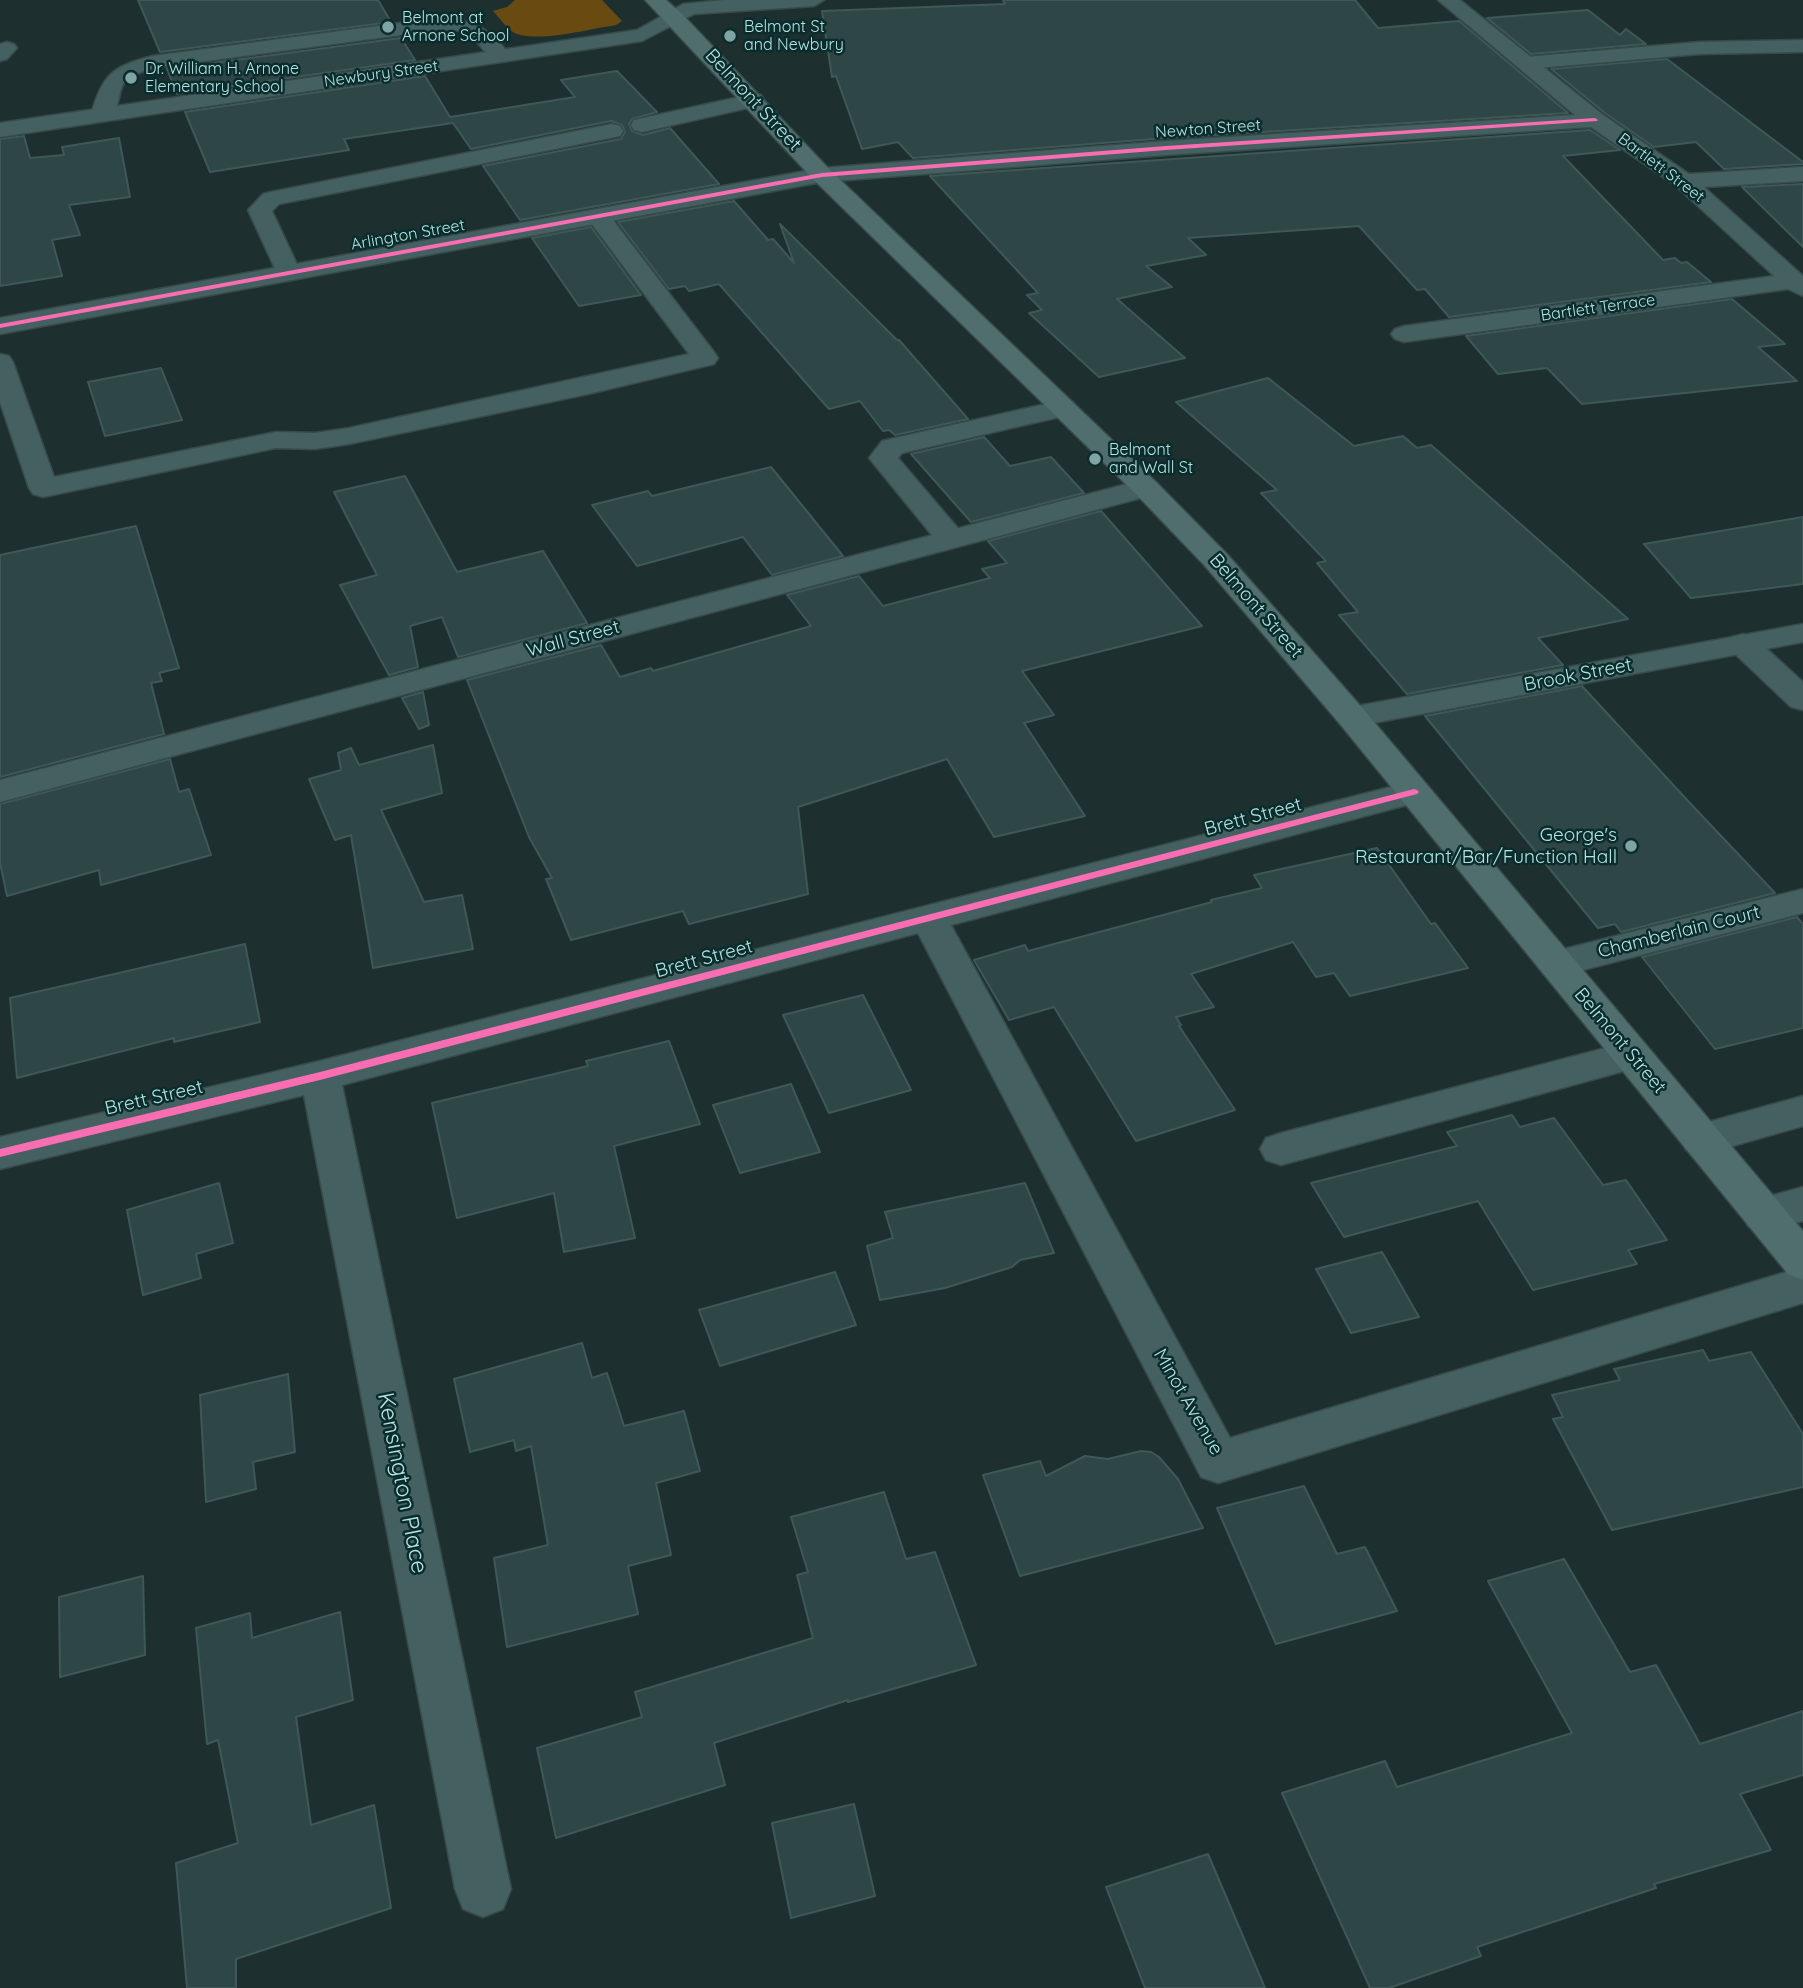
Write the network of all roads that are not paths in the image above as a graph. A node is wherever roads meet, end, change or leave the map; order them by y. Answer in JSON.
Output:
{"nodes":[{"id":1,"x":814,"y":0,"type":"edge"},
{"id":2,"x":1448,"y":0,"type":"edge"},
{"id":3,"x":665,"y":9,"type":"edge"},
{"id":4,"x":1803,"y":46,"type":"edge"},
{"id":5,"x":500,"y":56,"type":"junction"},
{"id":6,"x":1525,"y":63,"type":"junction"},
{"id":7,"x":753,"y":100,"type":"junction"},
{"id":8,"x":102,"y":115,"type":"junction"},
{"id":9,"x":1595,"y":120,"type":"junction"},
{"id":10,"x":642,"y":125,"type":"dead end"},
{"id":11,"x":0,"y":130,"type":"edge"},
{"id":12,"x":612,"y":131,"type":"dead end"},
{"id":13,"x":1803,"y":174,"type":"edge"},
{"id":14,"x":822,"y":175,"type":"junction"},
{"id":15,"x":1684,"y":181,"type":"junction"},
{"id":16,"x":598,"y":216,"type":"junction"},
{"id":17,"x":289,"y":273,"type":"junction"},
{"id":18,"x":1798,"y":285,"type":"edge"},
{"id":19,"x":0,"y":326,"type":"edge"},
{"id":20,"x":1404,"y":334,"type":"dead end"},
{"id":21,"x":0,"y":362,"type":"edge"},
{"id":22,"x":1063,"y":408,"type":"junction"},
{"id":23,"x":1146,"y":488,"type":"junction"},
{"id":24,"x":951,"y":539,"type":"junction"},
{"id":25,"x":1803,"y":633,"type":"edge"},
{"id":26,"x":1743,"y":644,"type":"junction"},
{"id":27,"x":1803,"y":699,"type":"edge"},
{"id":28,"x":1352,"y":717,"type":"junction"},
{"id":29,"x":0,"y":791,"type":"edge"},
{"id":30,"x":1415,"y":792,"type":"junction"},
{"id":31,"x":1803,"y":901,"type":"edge"},
{"id":32,"x":929,"y":919,"type":"junction"},
{"id":33,"x":1556,"y":964,"type":"junction"},
{"id":34,"x":1632,"y":1055,"type":"junction"},
{"id":35,"x":320,"y":1076,"type":"junction"},
{"id":36,"x":1803,"y":1111,"type":"edge"},
{"id":37,"x":1701,"y":1139,"type":"junction"},
{"id":38,"x":1281,"y":1149,"type":"dead end"},
{"id":39,"x":0,"y":1153,"type":"edge"},
{"id":40,"x":1803,"y":1204,"type":"edge"},
{"id":41,"x":1763,"y":1213,"type":"junction"},
{"id":42,"x":1803,"y":1262,"type":"edge"},
{"id":43,"x":1803,"y":1285,"type":"edge"},
{"id":44,"x":483,"y":1889,"type":"dead end"}],
"edges":[{"from":1,"to":3,"type":"street","name":"Newbury Street"},
{"from":2,"to":6,"type":"street","name":"Bartlett Street"},
{"from":3,"to":5,"type":"street","name":"Newbury Street"},
{"from":3,"to":7,"type":"main road","name":"Belmont Street"},
{"from":4,"to":6,"type":"street"},
{"from":5,"to":8,"type":"street","name":"Newbury Street"},
{"from":5,"to":8,"type":"street"},
{"from":6,"to":9,"type":"street","name":"Bartlett Street"},
{"from":7,"to":10,"type":"street"},
{"from":7,"to":14,"type":"main road","name":"Belmont Street"},
{"from":8,"to":11,"type":"street","name":"Newbury Street"},
{"from":9,"to":14,"type":"street","name":"Newton Street"},
{"from":9,"to":15,"type":"street","name":"Bartlett Street"},
{"from":12,"to":17,"type":"street"},
{"from":13,"to":15,"type":"street"},
{"from":14,"to":16,"type":"street","name":"Arlington Street"},
{"from":14,"to":22,"type":"main road","name":"Belmont Street"},
{"from":15,"to":18,"type":"street","name":"Bartlett Street"},
{"from":16,"to":17,"type":"street","name":"Arlington Street"},
{"from":16,"to":21,"type":"street"},
{"from":17,"to":19,"type":"street","name":"Arlington Street"},
{"from":18,"to":20,"type":"street","name":"Bartlett Terrace"},
{"from":22,"to":23,"type":"main road","name":"Belmont Street"},
{"from":22,"to":24,"type":"street"},
{"from":23,"to":24,"type":"street","name":"Wall Street"},
{"from":23,"to":28,"type":"main road","name":"Belmont Street"},
{"from":24,"to":29,"type":"street","name":"Wall Street"},
{"from":25,"to":26,"type":"street","name":"Brook Street"},
{"from":26,"to":27,"type":"street"},
{"from":26,"to":28,"type":"street","name":"Brook Street"},
{"from":28,"to":30,"type":"main road","name":"Belmont Street"},
{"from":30,"to":32,"type":"street","name":"Brett Street"},
{"from":30,"to":33,"type":"main road","name":"Belmont Street"},
{"from":31,"to":33,"type":"street","name":"Chamberlain Court"},
{"from":32,"to":35,"type":"street","name":"Brett Street"},
{"from":32,"to":43,"type":"street","name":"Minot Avenue"},
{"from":33,"to":34,"type":"main road","name":"Belmont Street"},
{"from":34,"to":37,"type":"main road","name":"Belmont Street"},
{"from":34,"to":38,"type":"street"},
{"from":35,"to":39,"type":"street","name":"Brett Street"},
{"from":35,"to":44,"type":"street","name":"Kensington Place"},
{"from":36,"to":37,"type":"street"},
{"from":37,"to":41,"type":"main road","name":"Belmont Street"},
{"from":40,"to":41,"type":"street"},
{"from":41,"to":42,"type":"main road","name":"Belmont Street"}]}
